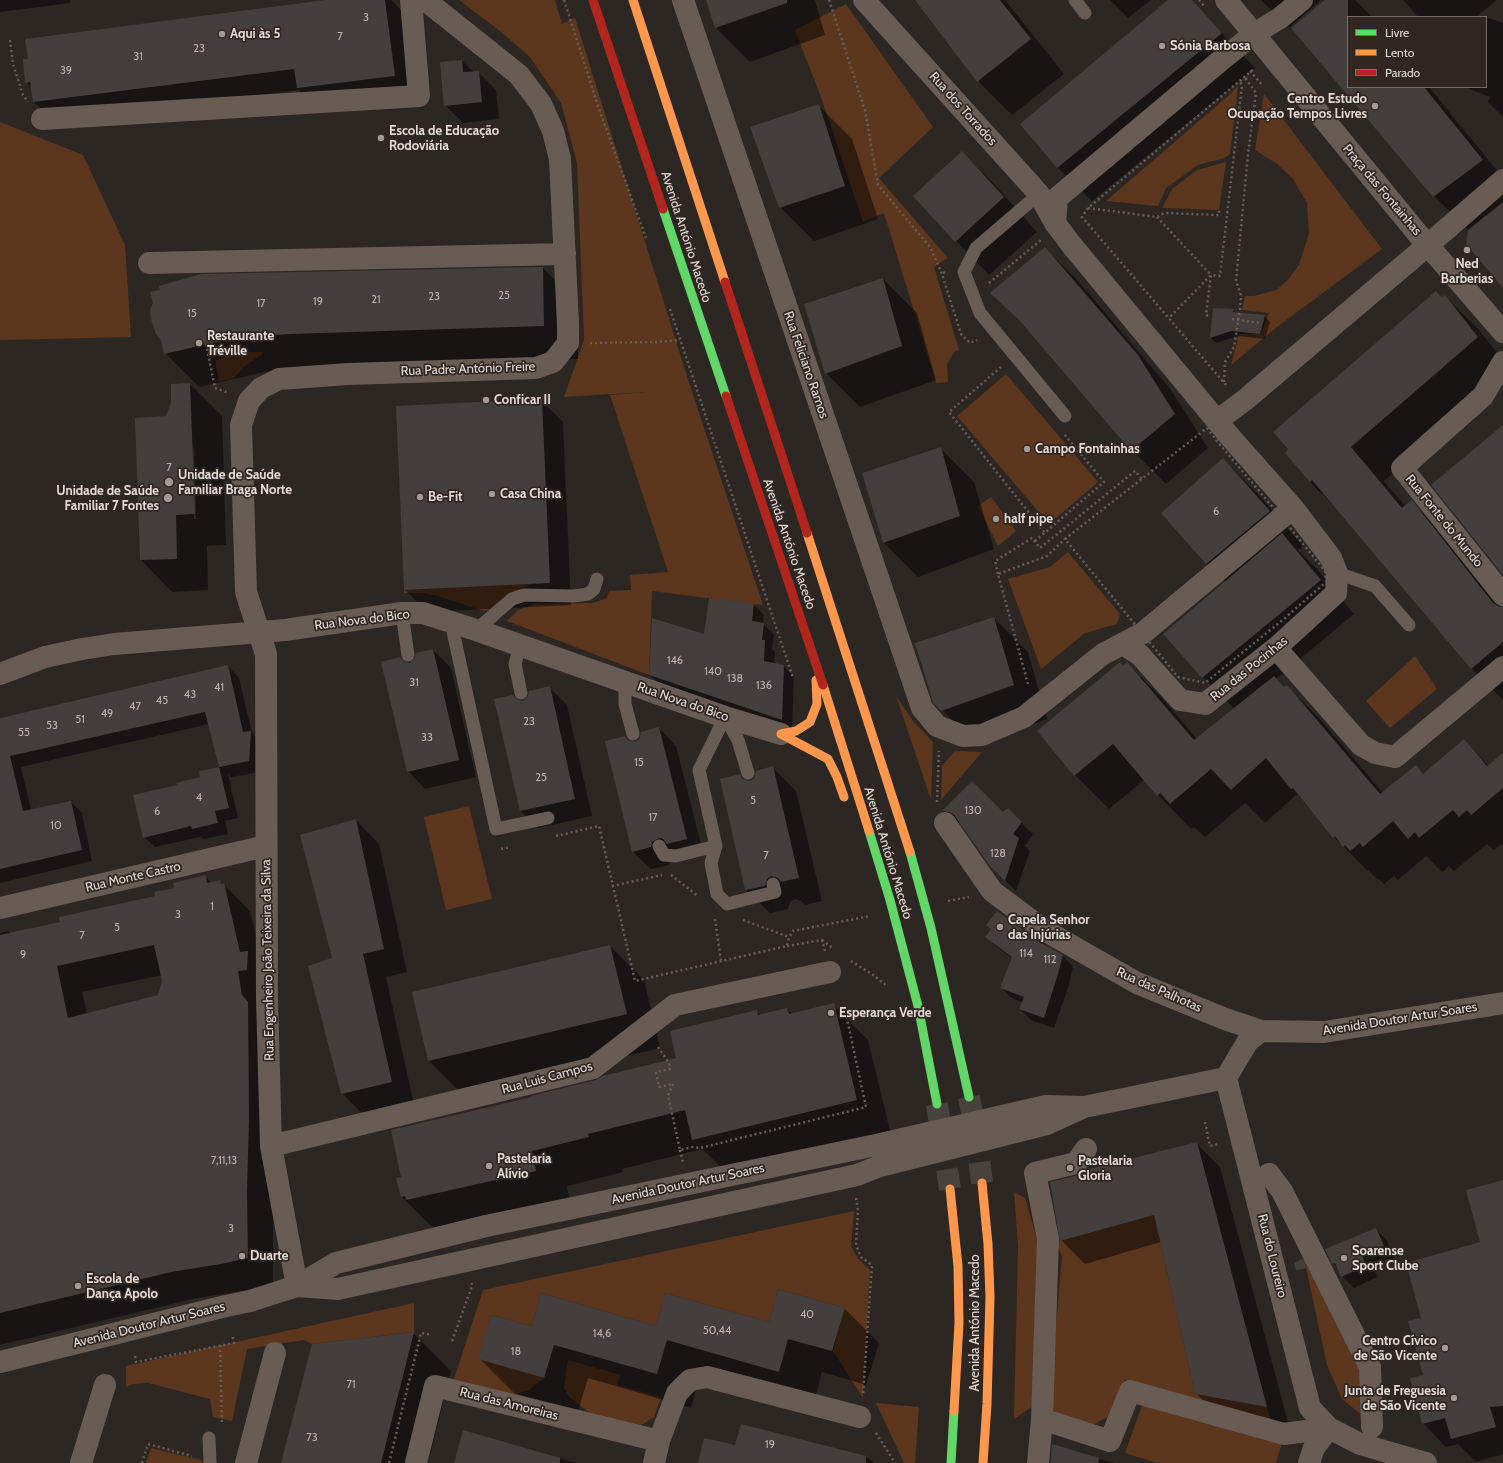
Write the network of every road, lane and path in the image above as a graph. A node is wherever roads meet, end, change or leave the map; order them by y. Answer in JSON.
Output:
{"nodes":[{"id":1,"x":412,"y":0,"type":"edge"},
{"id":2,"x":425,"y":0,"type":"edge"},
{"id":3,"x":564,"y":0,"type":"edge"},
{"id":4,"x":593,"y":0,"type":"edge"},
{"id":5,"x":633,"y":0,"type":"edge"},
{"id":6,"x":683,"y":0,"type":"edge"},
{"id":7,"x":829,"y":0,"type":"edge"},
{"id":8,"x":864,"y":0,"type":"edge"},
{"id":9,"x":1075,"y":0,"type":"edge"},
{"id":10,"x":1199,"y":0,"type":"edge"},
{"id":11,"x":1302,"y":0,"type":"edge"},
{"id":12,"x":1218,"y":6,"type":"edge"},
{"id":13,"x":1085,"y":13,"type":"dead end"},
{"id":14,"x":1254,"y":34,"type":"junction"},
{"id":15,"x":10,"y":40,"type":"dead end"},
{"id":16,"x":1250,"y":71,"type":"dead end"},
{"id":17,"x":1235,"y":76,"type":"dead end"},
{"id":18,"x":1244,"y":76,"type":"dead end"},
{"id":19,"x":1239,"y":80,"type":"junction"},
{"id":20,"x":1263,"y":86,"type":"dead end"},
{"id":21,"x":37,"y":113,"type":"joint"},
{"id":22,"x":1503,"y":180,"type":"edge"},
{"id":23,"x":1039,"y":194,"type":"junction"},
{"id":24,"x":1088,"y":208,"type":"junction"},
{"id":25,"x":1219,"y":210,"type":"dead end"},
{"id":26,"x":1157,"y":217,"type":"junction"},
{"id":27,"x":1055,"y":223,"type":"junction"},
{"id":28,"x":647,"y":241,"type":"dead end"},
{"id":29,"x":1039,"y":242,"type":"dead end"},
{"id":30,"x":1428,"y":245,"type":"junction"},
{"id":31,"x":565,"y":254,"type":"junction"},
{"id":32,"x":149,"y":263,"type":"dead end"},
{"id":33,"x":1011,"y":265,"type":"dead end"},
{"id":34,"x":941,"y":271,"type":"dead end"},
{"id":35,"x":1211,"y":275,"type":"junction"},
{"id":36,"x":668,"y":305,"type":"dead end"},
{"id":37,"x":1208,"y":316,"type":"dead end"},
{"id":38,"x":1169,"y":318,"type":"junction"},
{"id":39,"x":1232,"y":320,"type":"dead end"},
{"id":40,"x":1238,"y":320,"type":"junction"},
{"id":41,"x":1260,"y":323,"type":"dead end"},
{"id":42,"x":1503,"y":332,"type":"edge"},
{"id":43,"x":680,"y":340,"type":"junction"},
{"id":44,"x":568,"y":343,"type":"junction"},
{"id":45,"x":206,"y":344,"type":"dead end"},
{"id":46,"x":1503,"y":362,"type":"edge"},
{"id":47,"x":1005,"y":364,"type":"dead end"},
{"id":48,"x":234,"y":395,"type":"dead end"},
{"id":49,"x":1065,"y":416,"type":"dead end"},
{"id":50,"x":1217,"y":421,"type":"junction"},
{"id":51,"x":1060,"y":429,"type":"dead end"},
{"id":52,"x":1142,"y":479,"type":"junction"},
{"id":53,"x":1288,"y":513,"type":"junction"},
{"id":54,"x":1045,"y":533,"type":"junction"},
{"id":55,"x":1065,"y":539,"type":"junction"},
{"id":56,"x":1035,"y":541,"type":"junction"},
{"id":57,"x":1338,"y":573,"type":"junction"},
{"id":58,"x":998,"y":574,"type":"junction"},
{"id":59,"x":597,"y":579,"type":"dead end"},
{"id":60,"x":1503,"y":595,"type":"edge"},
{"id":61,"x":402,"y":613,"type":"junction"},
{"id":62,"x":451,"y":622,"type":"junction"},
{"id":63,"x":1409,"y":625,"type":"dead end"},
{"id":64,"x":476,"y":630,"type":"junction"},
{"id":65,"x":259,"y":632,"type":"junction"},
{"id":66,"x":1143,"y":633,"type":"junction"},
{"id":67,"x":1123,"y":644,"type":"junction"},
{"id":68,"x":520,"y":646,"type":"junction"},
{"id":69,"x":1276,"y":648,"type":"junction"},
{"id":70,"x":408,"y":655,"type":"dead end"},
{"id":71,"x":815,"y":658,"type":"junction"},
{"id":72,"x":1503,"y":667,"type":"edge"},
{"id":73,"x":0,"y":674,"type":"edge"},
{"id":74,"x":794,"y":681,"type":"dead end"},
{"id":75,"x":625,"y":682,"type":"junction"},
{"id":76,"x":1029,"y":686,"type":"dead end"},
{"id":77,"x":521,"y":693,"type":"dead end"},
{"id":78,"x":725,"y":717,"type":"junction"},
{"id":79,"x":633,"y":734,"type":"dead end"},
{"id":80,"x":781,"y":734,"type":"junction"},
{"id":81,"x":939,"y":736,"type":"junction"},
{"id":82,"x":748,"y":773,"type":"dead end"},
{"id":83,"x":847,"y":807,"type":"dead end"},
{"id":84,"x":548,"y":818,"type":"dead end"},
{"id":85,"x":945,"y":823,"type":"joint"},
{"id":86,"x":599,"y":826,"type":"dead end"},
{"id":87,"x":266,"y":846,"type":"junction"},
{"id":88,"x":659,"y":846,"type":"dead end"},
{"id":89,"x":716,"y":846,"type":"junction"},
{"id":90,"x":868,"y":858,"type":"dead end"},
{"id":91,"x":773,"y":884,"type":"dead end"},
{"id":92,"x":885,"y":884,"type":"junction"},
{"id":93,"x":0,"y":908,"type":"edge"},
{"id":94,"x":714,"y":915,"type":"dead end"},
{"id":95,"x":793,"y":931,"type":"dead end"},
{"id":96,"x":822,"y":940,"type":"dead end"},
{"id":97,"x":834,"y":949,"type":"dead end"},
{"id":98,"x":847,"y":959,"type":"dead end"},
{"id":99,"x":721,"y":960,"type":"junction"},
{"id":100,"x":830,"y":972,"type":"dead end"},
{"id":101,"x":887,"y":986,"type":"dead end"},
{"id":102,"x":1503,"y":1003,"type":"edge"},
{"id":103,"x":844,"y":1004,"type":"dead end"},
{"id":104,"x":1261,"y":1031,"type":"junction"},
{"id":105,"x":669,"y":1063,"type":"dead end"},
{"id":106,"x":1226,"y":1078,"type":"junction"},
{"id":107,"x":969,"y":1097,"type":"tunnel mouth"},
{"id":108,"x":938,"y":1104,"type":"tunnel mouth"},
{"id":109,"x":1205,"y":1122,"type":"dead end"},
{"id":110,"x":271,"y":1146,"type":"junction"},
{"id":111,"x":1210,"y":1146,"type":"dead end"},
{"id":112,"x":1086,"y":1149,"type":"dead end"},
{"id":113,"x":878,"y":1155,"type":"junction"},
{"id":114,"x":1269,"y":1174,"type":"dead end"},
{"id":115,"x":982,"y":1183,"type":"tunnel mouth"},
{"id":116,"x":950,"y":1189,"type":"tunnel mouth"},
{"id":117,"x":856,"y":1198,"type":"dead end"},
{"id":118,"x":297,"y":1286,"type":"junction"},
{"id":119,"x":471,"y":1289,"type":"dead end"},
{"id":120,"x":232,"y":1335,"type":"dead end"},
{"id":121,"x":432,"y":1335,"type":"dead end"},
{"id":122,"x":452,"y":1341,"type":"dead end"},
{"id":123,"x":220,"y":1345,"type":"junction"},
{"id":124,"x":275,"y":1353,"type":"dead end"},
{"id":125,"x":135,"y":1356,"type":"dead end"},
{"id":126,"x":0,"y":1362,"type":"edge"},
{"id":127,"x":105,"y":1385,"type":"dead end"},
{"id":128,"x":860,"y":1417,"type":"junction"},
{"id":129,"x":222,"y":1419,"type":"junction"},
{"id":130,"x":1042,"y":1419,"type":"junction"},
{"id":131,"x":222,"y":1426,"type":"dead end"},
{"id":132,"x":1372,"y":1427,"type":"dead end"},
{"id":133,"x":1329,"y":1428,"type":"junction"},
{"id":134,"x":209,"y":1438,"type":"junction"},
{"id":135,"x":659,"y":1441,"type":"junction"},
{"id":136,"x":81,"y":1463,"type":"edge"},
{"id":137,"x":142,"y":1463,"type":"edge"},
{"id":138,"x":210,"y":1463,"type":"edge"},
{"id":139,"x":246,"y":1463,"type":"edge"},
{"id":140,"x":389,"y":1463,"type":"edge"},
{"id":141,"x":416,"y":1463,"type":"edge"},
{"id":142,"x":654,"y":1463,"type":"edge"},
{"id":143,"x":895,"y":1463,"type":"edge"},
{"id":144,"x":951,"y":1463,"type":"edge"},
{"id":145,"x":983,"y":1463,"type":"edge"},
{"id":146,"x":1038,"y":1463,"type":"edge"},
{"id":147,"x":1309,"y":1463,"type":"edge"},
{"id":148,"x":1426,"y":1463,"type":"edge"}],
"edges":[{"from":1,"to":21,"type":"street"},
{"from":2,"to":31,"type":"street"},
{"from":3,"to":28,"type":"path"},
{"from":4,"to":71,"type":"highway","name":"Avenida António Macedo"},
{"from":5,"to":107,"type":"highway","name":"Avenida António Macedo"},
{"from":6,"to":81,"type":"street","name":"Rua Feliciano Ramos"},
{"from":7,"to":34,"type":"path"},
{"from":8,"to":23,"type":"street","name":"Rua dos Torrados"},
{"from":9,"to":13,"type":"lane"},
{"from":10,"to":12,"type":"path"},
{"from":11,"to":14,"type":"street"},
{"from":12,"to":14,"type":"street","name":"Praça das Fontainhas"},
{"from":14,"to":27,"type":"street"},
{"from":14,"to":30,"type":"street","name":"Praça das Fontainhas"},
{"from":15,"to":21,"type":"path"},
{"from":16,"to":20,"type":"path"},
{"from":17,"to":19,"type":"path"},
{"from":18,"to":40,"type":"path"},
{"from":19,"to":24,"type":"path"},
{"from":19,"to":35,"type":"path"},
{"from":22,"to":30,"type":"street"},
{"from":23,"to":27,"type":"street","name":"Rua dos Torrados"},
{"from":23,"to":49,"type":"lane"},
{"from":24,"to":26,"type":"path"},
{"from":24,"to":38,"type":"path"},
{"from":25,"to":26,"type":"path"},
{"from":26,"to":35,"type":"path"},
{"from":27,"to":50,"type":"street"},
{"from":29,"to":33,"type":"path"},
{"from":30,"to":42,"type":"street"},
{"from":30,"to":50,"type":"street","name":"Praça das Fontainhas"},
{"from":31,"to":32,"type":"street"},
{"from":31,"to":44,"type":"street"},
{"from":35,"to":37,"type":"path"},
{"from":35,"to":38,"type":"path"},
{"from":36,"to":43,"type":"path"},
{"from":38,"to":40,"type":"path"},
{"from":39,"to":40,"type":"path"},
{"from":40,"to":41,"type":"path"},
{"from":43,"to":44,"type":"path"},
{"from":43,"to":74,"type":"path"},
{"from":44,"to":65,"type":"street","name":"Rua Padre António Freire"},
{"from":45,"to":48,"type":"path"},
{"from":46,"to":60,"type":"street","name":"Rua Fonte do Mundo"},
{"from":47,"to":54,"type":"path"},
{"from":50,"to":53,"type":"street"},
{"from":51,"to":54,"type":"path"},
{"from":52,"to":53,"type":"path"},
{"from":52,"to":55,"type":"path"},
{"from":52,"to":56,"type":"path"},
{"from":53,"to":57,"type":"street"},
{"from":53,"to":66,"type":"street"},
{"from":53,"to":66,"type":"path"},
{"from":54,"to":56,"type":"path"},
{"from":55,"to":58,"type":"path"},
{"from":55,"to":66,"type":"path"},
{"from":56,"to":58,"type":"path"},
{"from":57,"to":63,"type":"lane"},
{"from":57,"to":69,"type":"street","name":"Rua das Pocinhas"},
{"from":58,"to":76,"type":"path"},
{"from":59,"to":64,"type":"lane"},
{"from":61,"to":62,"type":"street","name":"Rua Nova do Bico"},
{"from":61,"to":65,"type":"street","name":"Rua Nova do Bico"},
{"from":61,"to":70,"type":"lane"},
{"from":62,"to":64,"type":"street","name":"Rua Nova do Bico"},
{"from":62,"to":84,"type":"lane"},
{"from":64,"to":68,"type":"street","name":"Rua Nova do Bico"},
{"from":65,"to":73,"type":"street","name":"Rua Nova do Bico"},
{"from":65,"to":87,"type":"street","name":"Rua Engenheiro João Teixeira da Silva"},
{"from":66,"to":67,"type":"street"},
{"from":67,"to":69,"type":"street","name":"Rua das Pocinhas"},
{"from":67,"to":81,"type":"street"},
{"from":68,"to":75,"type":"street","name":"Rua Nova do Bico"},
{"from":68,"to":77,"type":"lane"},
{"from":69,"to":72,"type":"street"},
{"from":71,"to":80,"type":"highway"},
{"from":71,"to":92,"type":"highway","name":"Avenida António Macedo"},
{"from":75,"to":78,"type":"street","name":"Rua Nova do Bico"},
{"from":75,"to":79,"type":"lane"},
{"from":78,"to":80,"type":"street","name":"Rua Nova do Bico"},
{"from":78,"to":82,"type":"lane"},
{"from":78,"to":89,"type":"lane"},
{"from":80,"to":83,"type":"highway"},
{"from":81,"to":85,"type":"path"},
{"from":85,"to":104,"type":"street","name":"Rua das Palhotas"},
{"from":86,"to":99,"type":"path"},
{"from":87,"to":93,"type":"street","name":"Rua Monte Castro"},
{"from":87,"to":110,"type":"street","name":"Rua Engenheiro João Teixeira da Silva"},
{"from":88,"to":89,"type":"lane"},
{"from":89,"to":91,"type":"lane"},
{"from":90,"to":92,"type":"highway"},
{"from":92,"to":108,"type":"highway","name":"Avenida António Macedo"},
{"from":94,"to":99,"type":"path"},
{"from":95,"to":99,"type":"path"},
{"from":96,"to":97,"type":"path"},
{"from":98,"to":101,"type":"path"},
{"from":100,"to":110,"type":"street","name":"Rua Luis Campos"},
{"from":102,"to":104,"type":"street","name":"Avenida Doutor Artur Soares"},
{"from":103,"to":105,"type":"path"},
{"from":104,"to":106,"type":"street"},
{"from":106,"to":113,"type":"street","name":"Avenida Doutor Artur Soares"},
{"from":106,"to":133,"type":"street","name":"Rua do Loureiro"},
{"from":109,"to":111,"type":"path"},
{"from":110,"to":118,"type":"street","name":"Rua Engenheiro João Teixeira da Silva"},
{"from":112,"to":130,"type":"street"},
{"from":113,"to":118,"type":"street","name":"Avenida Doutor Artur Soares"},
{"from":113,"to":118,"type":"street","name":"Avenida Doutor Artur Soares"},
{"from":114,"to":132,"type":"street"},
{"from":115,"to":145,"type":"highway","name":"Avenida António Macedo"},
{"from":116,"to":144,"type":"highway","name":"Avenida António Macedo"},
{"from":117,"to":128,"type":"path"},
{"from":118,"to":126,"type":"street","name":"Avenida Doutor Artur Soares"},
{"from":119,"to":122,"type":"path"},
{"from":120,"to":123,"type":"path"},
{"from":121,"to":140,"type":"path"},
{"from":123,"to":125,"type":"path"},
{"from":123,"to":129,"type":"path"},
{"from":124,"to":139,"type":"street"},
{"from":127,"to":136,"type":"street"},
{"from":128,"to":135,"type":"street"},
{"from":128,"to":143,"type":"path"},
{"from":129,"to":131,"type":"path"},
{"from":129,"to":134,"type":"path"},
{"from":130,"to":133,"type":"street"},
{"from":130,"to":146,"type":"street"},
{"from":133,"to":147,"type":"street"},
{"from":133,"to":148,"type":"street","name":"Rua do Loureiro"},
{"from":134,"to":137,"type":"path"},
{"from":134,"to":138,"type":"lane"},
{"from":135,"to":141,"type":"street","name":"Rua das Amoreiras"},
{"from":135,"to":142,"type":"street"}]}
